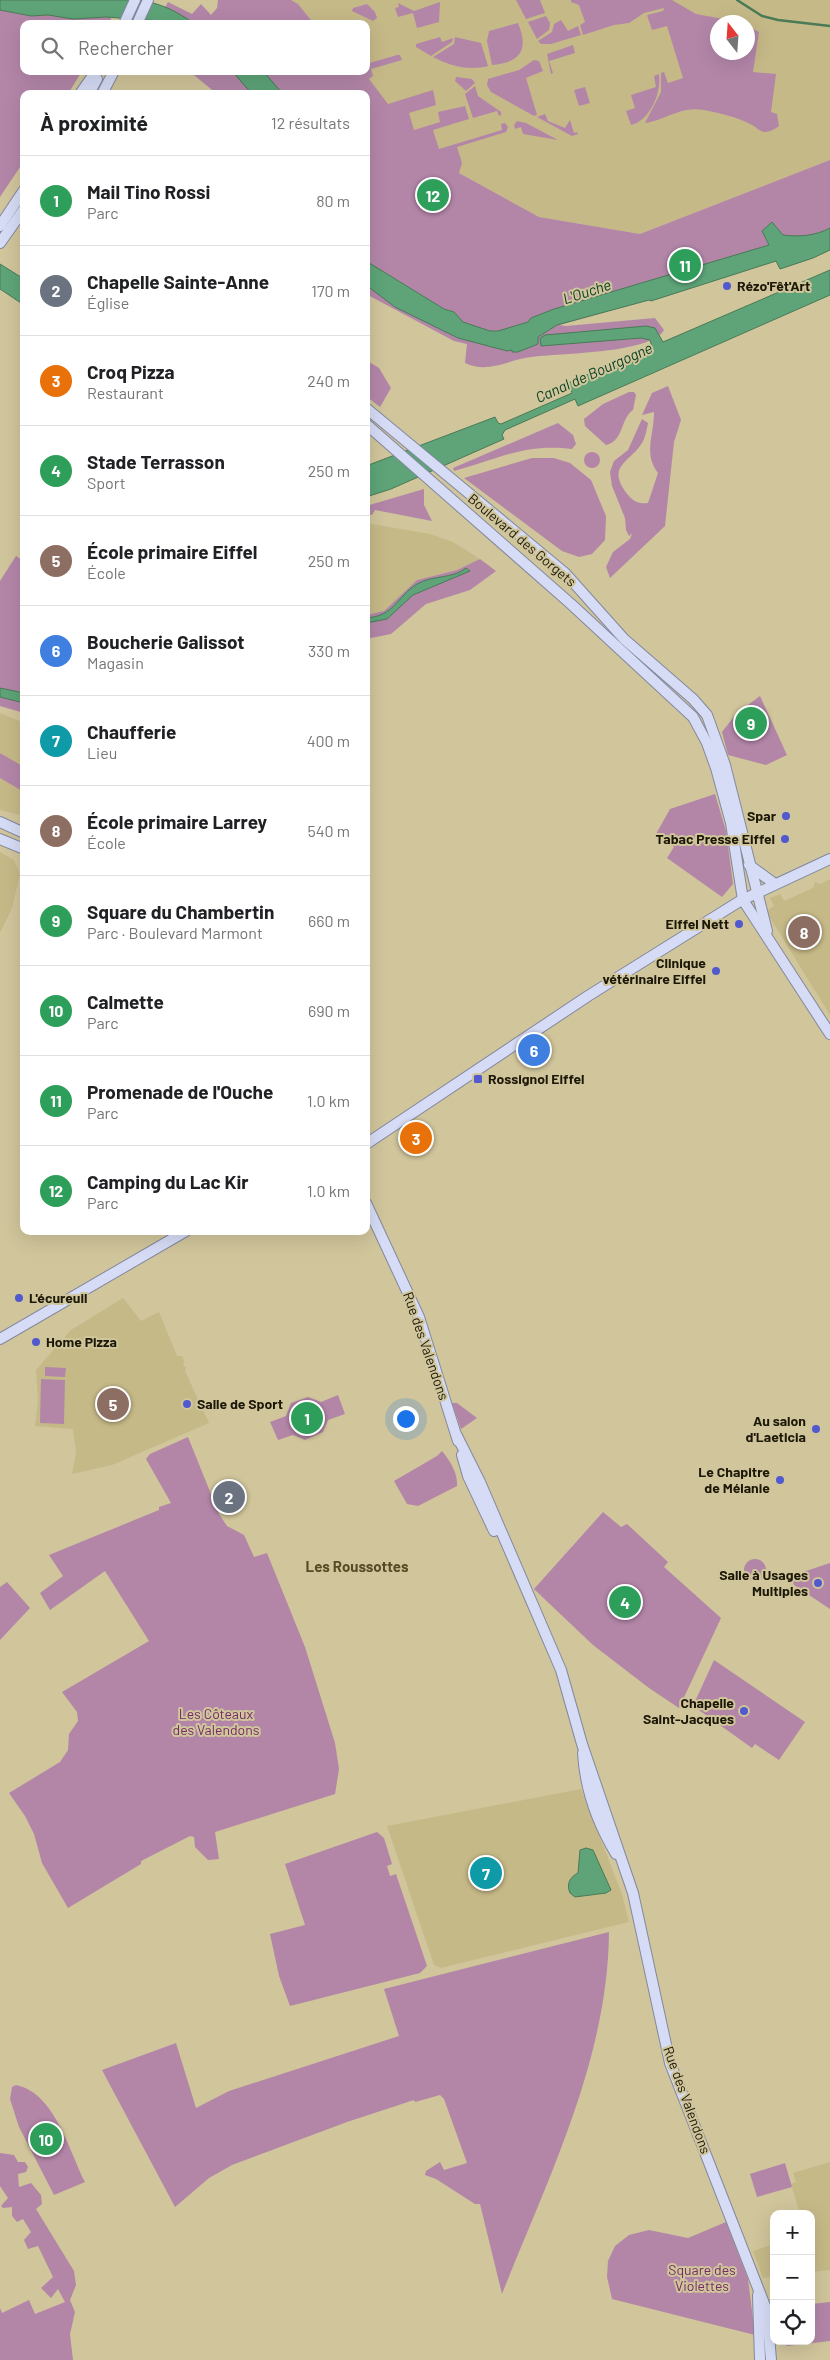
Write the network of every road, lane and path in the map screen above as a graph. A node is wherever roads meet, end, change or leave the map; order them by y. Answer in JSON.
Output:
{"nodes":[{"id":1,"x":135,"y":0,"type":"edge"},
{"id":2,"x":148,"y":0,"type":"edge"},
{"id":3,"x":126,"y":20,"type":"edge"},
{"id":4,"x":139,"y":20,"type":"edge"},
{"id":5,"x":93,"y":75,"type":"edge"},
{"id":6,"x":99,"y":75,"type":"edge"},
{"id":7,"x":113,"y":75,"type":"edge"},
{"id":8,"x":83,"y":90,"type":"edge"},
{"id":9,"x":91,"y":90,"type":"edge"},
{"id":10,"x":105,"y":90,"type":"edge"},
{"id":11,"x":20,"y":192,"type":"edge"},
{"id":12,"x":20,"y":195,"type":"edge"},
{"id":13,"x":16,"y":200,"type":"junction"},
{"id":14,"x":20,"y":212,"type":"edge"},
{"id":15,"x":6,"y":222,"type":"edge"},
{"id":16,"x":0,"y":243,"type":"edge"},
{"id":17,"x":370,"y":411,"type":"edge"},
{"id":18,"x":370,"y":427,"type":"edge"},
{"id":19,"x":0,"y":822,"type":"edge"},
{"id":20,"x":731,"y":823,"type":"junction"},
{"id":21,"x":20,"y":831,"type":"edge"},
{"id":22,"x":0,"y":839,"type":"edge"},
{"id":23,"x":20,"y":847,"type":"edge"},
{"id":24,"x":830,"y":859,"type":"edge"},
{"id":25,"x":750,"y":865,"type":"junction"},
{"id":26,"x":776,"y":884,"type":"junction"},
{"id":27,"x":756,"y":893,"type":"junction"},
{"id":28,"x":743,"y":900,"type":"junction"},
{"id":29,"x":769,"y":936,"type":"junction"},
{"id":30,"x":830,"y":1034,"type":"edge"},
{"id":31,"x":370,"y":1141,"type":"edge"},
{"id":32,"x":370,"y":1212,"type":"edge"},
{"id":33,"x":179,"y":1235,"type":"edge"},
{"id":34,"x":2,"y":1338,"type":"edge"},
{"id":35,"x":457,"y":1436,"type":"junction"},
{"id":36,"x":468,"y":1455,"type":"junction"},
{"id":37,"x":472,"y":1485,"type":"junction"},
{"id":38,"x":494,"y":1516,"type":"junction"},
{"id":39,"x":515,"y":1566,"type":"junction"},
{"id":40,"x":757,"y":2282,"type":"junction"},
{"id":41,"x":759,"y":2319,"type":"junction"},
{"id":42,"x":771,"y":2357,"type":"edge"},
{"id":43,"x":760,"y":2359,"type":"edge"}],
"edges":[{"from":1,"to":3,"type":"main road"},
{"from":2,"to":4,"type":"main road"},
{"from":5,"to":8,"type":"main road"},
{"from":6,"to":9,"type":"main road"},
{"from":7,"to":10,"type":"main road"},
{"from":11,"to":13,"type":"main road"},
{"from":12,"to":13,"type":"main road"},
{"from":13,"to":15,"type":"main road"},
{"from":14,"to":15,"type":"main road"},
{"from":15,"to":16,"type":"main road"},
{"from":17,"to":25,"type":"main road","name":"Boulevard des Gorgets"},
{"from":18,"to":20,"type":"main road","name":"Boulevard des Gorgets"},
{"from":19,"to":21,"type":"main road"},
{"from":20,"to":27,"type":"main road"},
{"from":20,"to":28,"type":"main road"},
{"from":22,"to":23,"type":"main road"},
{"from":24,"to":26,"type":"main road"},
{"from":25,"to":26,"type":"main road"},
{"from":25,"to":27,"type":"main road","name":"Boulevard des Gorgets"},
{"from":26,"to":27,"type":"main road"},
{"from":27,"to":28,"type":"main road"},
{"from":27,"to":29,"type":"main road"},
{"from":28,"to":29,"type":"main road"},
{"from":28,"to":31,"type":"main road"},
{"from":29,"to":30,"type":"main road"},
{"from":32,"to":35,"type":"main road","name":"Rue des Valendons"},
{"from":33,"to":34,"type":"main road"},
{"from":35,"to":36,"type":"main road","name":"Rue des Valendons"},
{"from":35,"to":37,"type":"main road","name":"Rue des Valendons"},
{"from":36,"to":37,"type":"main road"},
{"from":36,"to":38,"type":"main road","name":"Rue des Valendons"},
{"from":37,"to":38,"type":"main road"},
{"from":37,"to":39,"type":"main road","name":"Rue des Valendons"},
{"from":38,"to":39,"type":"main road","name":"Rue des Valendons"},
{"from":39,"to":40,"type":"main road","name":"Rue des Valendons"},
{"from":40,"to":41,"type":"main road","name":"Rue des Valendons"},
{"from":40,"to":42,"type":"main road","name":"Rue des Valendons"},
{"from":41,"to":42,"type":"main road"},
{"from":41,"to":43,"type":"main road","name":"Rue des Valendons"}]}
